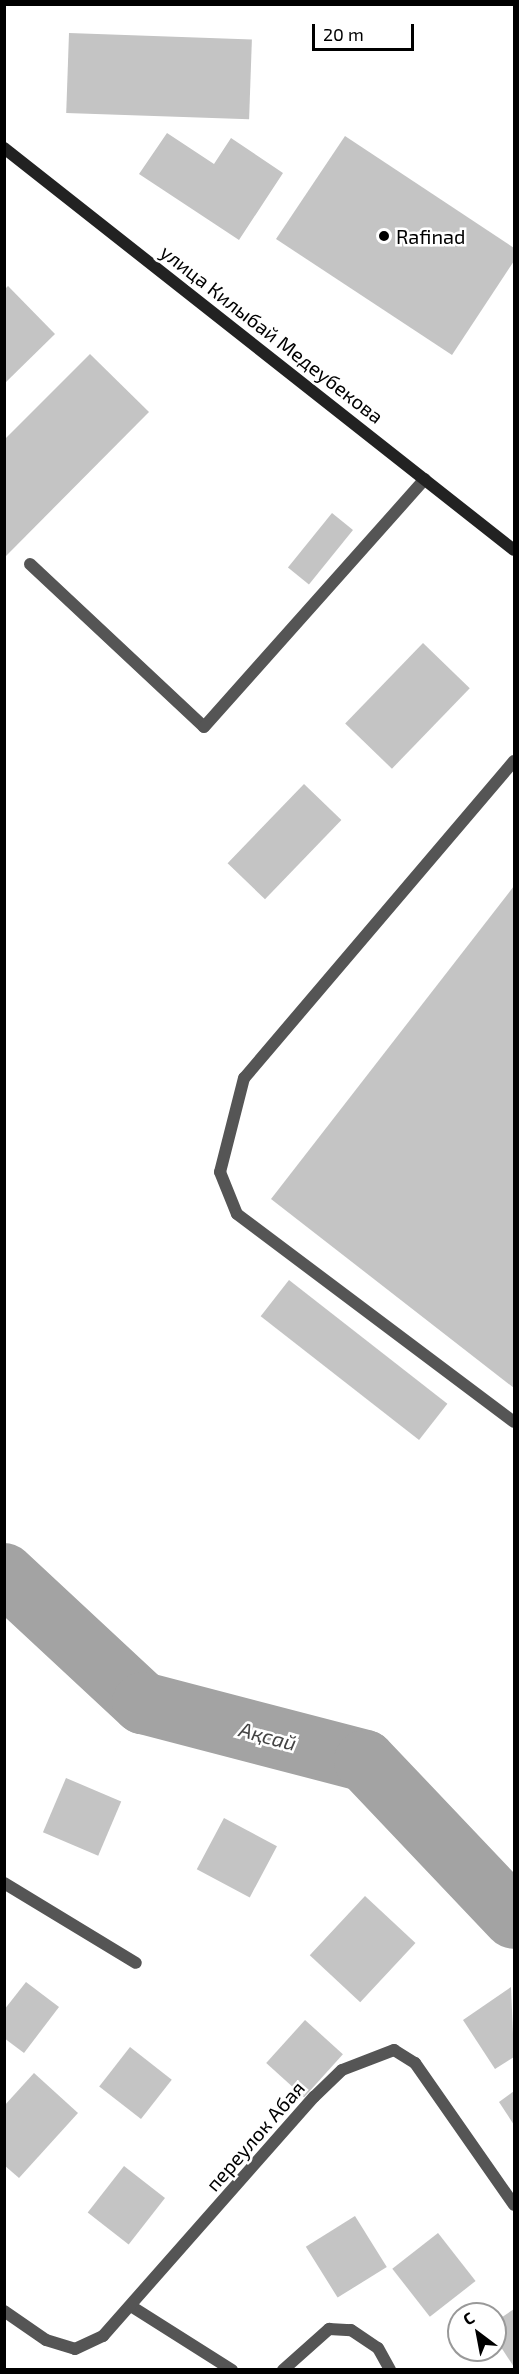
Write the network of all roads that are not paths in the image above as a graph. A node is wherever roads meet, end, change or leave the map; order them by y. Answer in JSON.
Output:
{"nodes":[{"id":1,"x":4,"y":148,"type":"edge"},
{"id":2,"x":425,"y":479,"type":"junction"},
{"id":3,"x":514,"y":550,"type":"edge"},
{"id":4,"x":30,"y":564,"type":"dead end"},
{"id":5,"x":514,"y":761,"type":"edge"},
{"id":6,"x":514,"y":1422,"type":"edge"},
{"id":7,"x":4,"y":1883,"type":"edge"},
{"id":8,"x":136,"y":1963,"type":"dead end"},
{"id":9,"x":514,"y":2205,"type":"edge"},
{"id":10,"x":134,"y":2308,"type":"junction"},
{"id":11,"x":4,"y":2311,"type":"edge"},
{"id":12,"x":232,"y":2370,"type":"edge"},
{"id":13,"x":284,"y":2370,"type":"edge"},
{"id":14,"x":390,"y":2370,"type":"edge"}],
"edges":[{"from":1,"to":2,"type":"main road","name":"улица Килыбай Медеубекова"},
{"from":2,"to":3,"type":"main road","name":"улица Килыбай Медеубекова"},
{"from":2,"to":4,"type":"street"},
{"from":5,"to":6,"type":"street"},
{"from":7,"to":8,"type":"street"},
{"from":9,"to":10,"type":"street","name":"переулок Абая"},
{"from":10,"to":11,"type":"street","name":"переулок Абая"},
{"from":10,"to":12,"type":"street"},
{"from":13,"to":14,"type":"street"}]}
